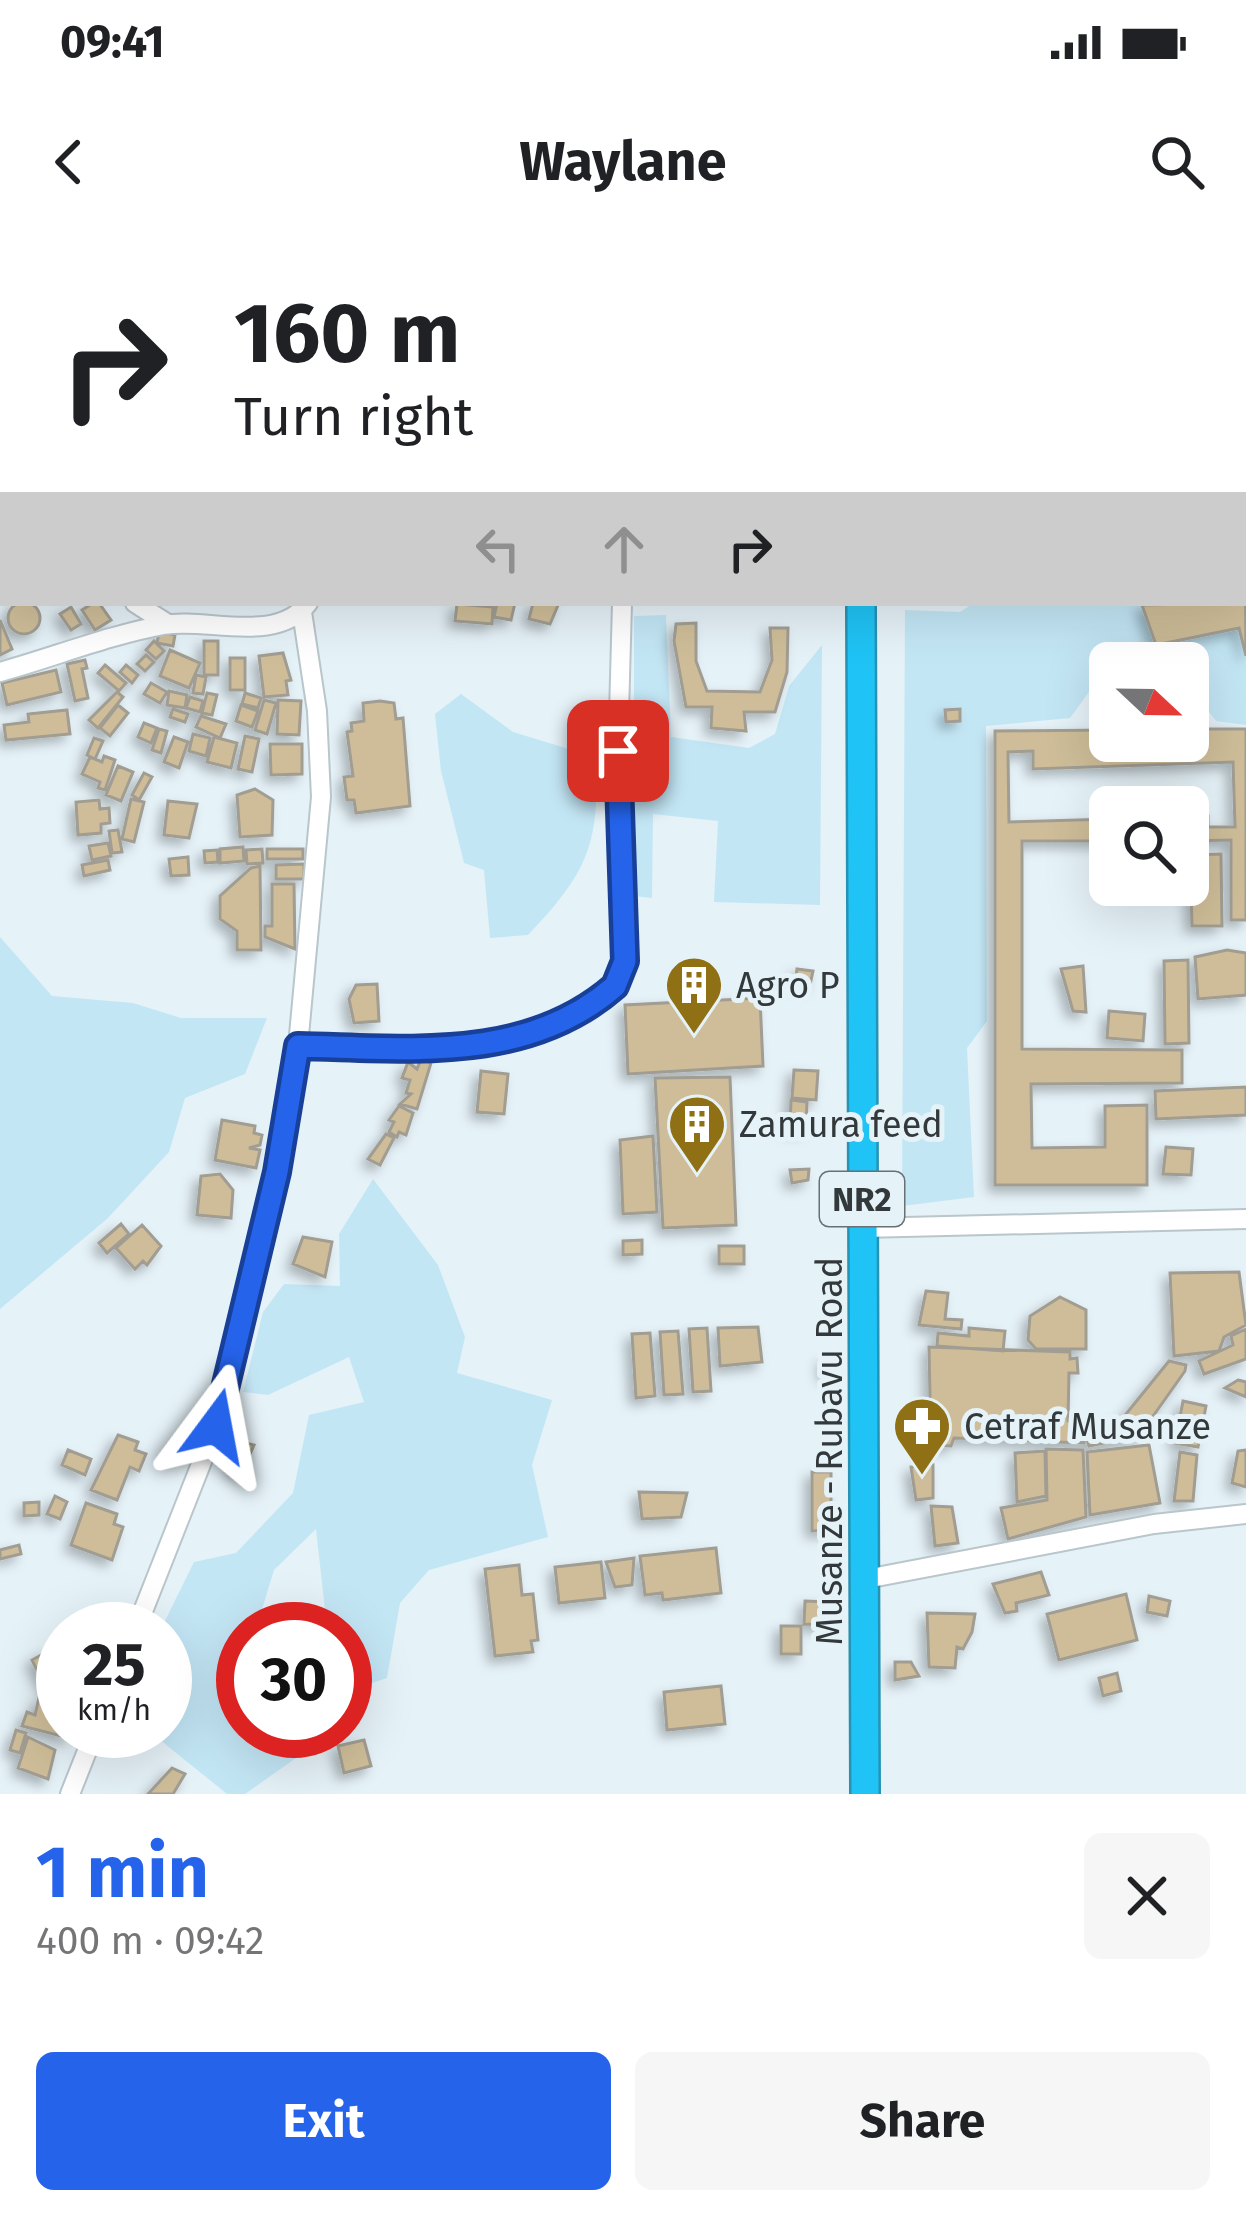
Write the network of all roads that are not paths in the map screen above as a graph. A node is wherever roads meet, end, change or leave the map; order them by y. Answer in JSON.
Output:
{"nodes":[{"id":1,"x":140,"y":606,"type":"edge"},
{"id":2,"x":622,"y":606,"type":"edge"},
{"id":3,"x":861,"y":606,"type":"edge"},
{"id":4,"x":305,"y":607,"type":"edge"},
{"id":5,"x":168,"y":624,"type":"junction"},
{"id":6,"x":0,"y":672,"type":"edge"},
{"id":7,"x":298,"y":1046,"type":"junction"},
{"id":8,"x":1246,"y":1219,"type":"edge"},
{"id":9,"x":863,"y":1228,"type":"junction"},
{"id":10,"x":1246,"y":1514,"type":"edge"},
{"id":11,"x":866,"y":1580,"type":"junction"},
{"id":12,"x":147,"y":1602,"type":"edge"},
{"id":13,"x":84,"y":1758,"type":"edge"},
{"id":14,"x":70,"y":1794,"type":"edge"},
{"id":15,"x":865,"y":1794,"type":"edge"}],
"edges":[{"from":1,"to":5,"type":"street"},
{"from":2,"to":7,"type":"street"},
{"from":3,"to":9,"type":"highway","name":"Musanze - Rubavu Road","number":"NR2"},
{"from":4,"to":5,"type":"street"},
{"from":4,"to":7,"type":"street"},
{"from":5,"to":6,"type":"street"},
{"from":7,"to":12,"type":"street"},
{"from":8,"to":9,"type":"street"},
{"from":9,"to":11,"type":"highway","name":"Musanze - Rubavu Road","number":"NR2"},
{"from":10,"to":11,"type":"street"},
{"from":11,"to":15,"type":"highway","name":"Musanze - Rubavu Road","number":"NR2"},
{"from":13,"to":14,"type":"street"}]}
